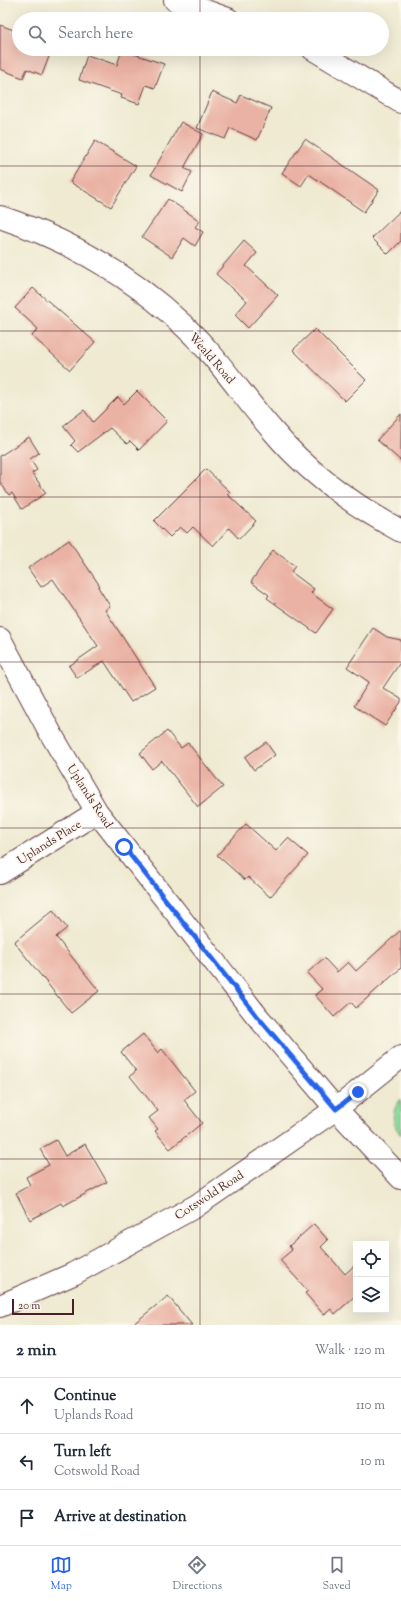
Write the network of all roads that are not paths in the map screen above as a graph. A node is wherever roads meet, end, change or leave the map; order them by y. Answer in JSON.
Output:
{"nodes":[{"id":1,"x":175,"y":0,"type":"edge"},
{"id":2,"x":208,"y":12,"type":"edge"},
{"id":3,"x":325,"y":56,"type":"edge"},
{"id":4,"x":401,"y":102,"type":"edge"},
{"id":5,"x":0,"y":217,"type":"edge"},
{"id":6,"x":401,"y":531,"type":"edge"},
{"id":7,"x":0,"y":639,"type":"edge"},
{"id":8,"x":97,"y":812,"type":"junction"},
{"id":9,"x":0,"y":873,"type":"edge"},
{"id":10,"x":401,"y":1057,"type":"edge"},
{"id":11,"x":336,"y":1109,"type":"junction"},
{"id":12,"x":401,"y":1178,"type":"edge"},
{"id":13,"x":0,"y":1306,"type":"edge"}],
"edges":[{"from":1,"to":2,"type":"street"},
{"from":3,"to":4,"type":"street"},
{"from":5,"to":6,"type":"street","name":"Weald Road"},
{"from":7,"to":8,"type":"street","name":"Uplands Road"},
{"from":8,"to":9,"type":"street","name":"Uplands Place"},
{"from":8,"to":11,"type":"street","name":"Uplands Road"},
{"from":10,"to":11,"type":"street","name":"Cotswold Road"},
{"from":11,"to":12,"type":"street","name":"Uplands Road"},
{"from":11,"to":13,"type":"street","name":"Cotswold Road"}]}
